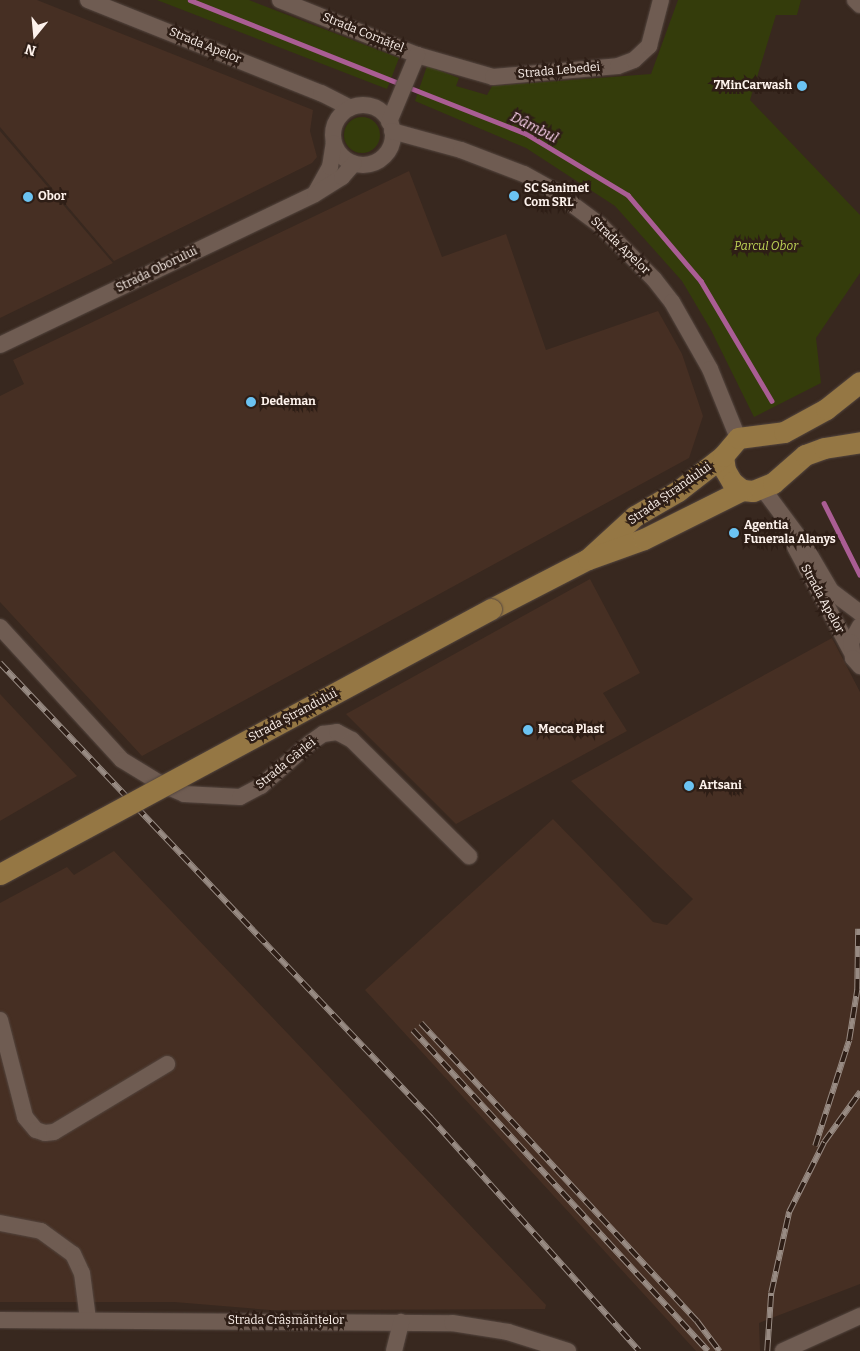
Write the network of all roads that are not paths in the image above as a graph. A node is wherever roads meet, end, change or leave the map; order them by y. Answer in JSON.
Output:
{"nodes":[{"id":1,"x":88,"y":0,"type":"edge"},
{"id":2,"x":280,"y":0,"type":"edge"},
{"id":3,"x":661,"y":0,"type":"edge"},
{"id":4,"x":855,"y":0,"type":"edge"},
{"id":5,"x":860,"y":5,"type":"edge"},
{"id":6,"x":416,"y":58,"type":"junction"},
{"id":7,"x":321,"y":93,"type":"junction"},
{"id":8,"x":350,"y":108,"type":"junction"},
{"id":9,"x":335,"y":123,"type":"junction"},
{"id":10,"x":391,"y":127,"type":"junction"},
{"id":11,"x":422,"y":138,"type":"junction"},
{"id":12,"x":334,"y":142,"type":"junction"},
{"id":13,"x":388,"y":150,"type":"junction"},
{"id":14,"x":354,"y":163,"type":"junction"},
{"id":15,"x":315,"y":194,"type":"junction"},
{"id":16,"x":0,"y":345,"type":"edge"},
{"id":17,"x":860,"y":382,"type":"edge"},
{"id":18,"x":738,"y":438,"type":"junction"},
{"id":19,"x":860,"y":442,"type":"edge"},
{"id":20,"x":723,"y":456,"type":"junction"},
{"id":21,"x":753,"y":489,"type":"junction"},
{"id":22,"x":784,"y":520,"type":"junction"},
{"id":23,"x":588,"y":559,"type":"junction"},
{"id":24,"x":860,"y":614,"type":"edge"},
{"id":25,"x":860,"y":626,"type":"edge"},
{"id":26,"x":0,"y":628,"type":"edge"},
{"id":27,"x":851,"y":650,"type":"junction"},
{"id":28,"x":860,"y":666,"type":"edge"},
{"id":29,"x":469,"y":856,"type":"dead end"},
{"id":30,"x":0,"y":874,"type":"edge"},
{"id":31,"x":0,"y":1020,"type":"edge"},
{"id":32,"x":167,"y":1064,"type":"dead end"},
{"id":33,"x":0,"y":1223,"type":"edge"},
{"id":34,"x":860,"y":1316,"type":"edge"},
{"id":35,"x":88,"y":1319,"type":"junction"},
{"id":36,"x":0,"y":1320,"type":"edge"},
{"id":37,"x":401,"y":1322,"type":"junction"},
{"id":38,"x":394,"y":1351,"type":"edge"},
{"id":39,"x":568,"y":1351,"type":"edge"},
{"id":40,"x":783,"y":1351,"type":"edge"}],
"edges":[{"from":1,"to":7,"type":"street","name":"Strada Apelor"},
{"from":2,"to":6,"type":"street","name":"Strada Cornățel"},
{"from":3,"to":6,"type":"street","name":"Strada Lebedei"},
{"from":4,"to":5,"type":"street"},
{"from":6,"to":10,"type":"street"},
{"from":7,"to":8,"type":"street","name":"Strada Apelor"},
{"from":7,"to":9,"type":"street"},
{"from":8,"to":9,"type":"street"},
{"from":8,"to":10,"type":"street"},
{"from":9,"to":12,"type":"street"},
{"from":10,"to":11,"type":"street","name":"Strada Apelor"},
{"from":10,"to":13,"type":"street"},
{"from":11,"to":13,"type":"street"},
{"from":11,"to":18,"type":"street","name":"Strada Apelor"},
{"from":12,"to":14,"type":"street"},
{"from":12,"to":15,"type":"street"},
{"from":13,"to":14,"type":"street"},
{"from":14,"to":15,"type":"street","name":"Strada Oborului"},
{"from":15,"to":16,"type":"street","name":"Strada Oborului"},
{"from":17,"to":18,"type":"main road"},
{"from":18,"to":20,"type":"main road"},
{"from":19,"to":21,"type":"main road"},
{"from":20,"to":21,"type":"main road","name":"Strada Ștrandului"},
{"from":20,"to":23,"type":"main road","name":"Strada Ștrandului"},
{"from":21,"to":22,"type":"street","name":"Strada Apelor"},
{"from":21,"to":23,"type":"main road","name":"Strada Ștrandului"},
{"from":22,"to":24,"type":"street","name":"Strada Apelor"},
{"from":22,"to":27,"type":"street","name":"Strada Apelor"},
{"from":23,"to":30,"type":"main road","name":"Strada Ștrandului","bridge":true},
{"from":25,"to":27,"type":"street"},
{"from":26,"to":29,"type":"street","name":"Strada Gârlei"},
{"from":27,"to":28,"type":"street","name":"Strada Apelor"},
{"from":31,"to":32,"type":"street"},
{"from":33,"to":35,"type":"street"},
{"from":34,"to":40,"type":"street"},
{"from":35,"to":36,"type":"street","name":"Strada Crâșmărițelor"},
{"from":35,"to":37,"type":"street","name":"Strada Crâșmărițelor"},
{"from":37,"to":38,"type":"street"},
{"from":37,"to":39,"type":"street","name":"Strada Crâșmărițelor"}]}
